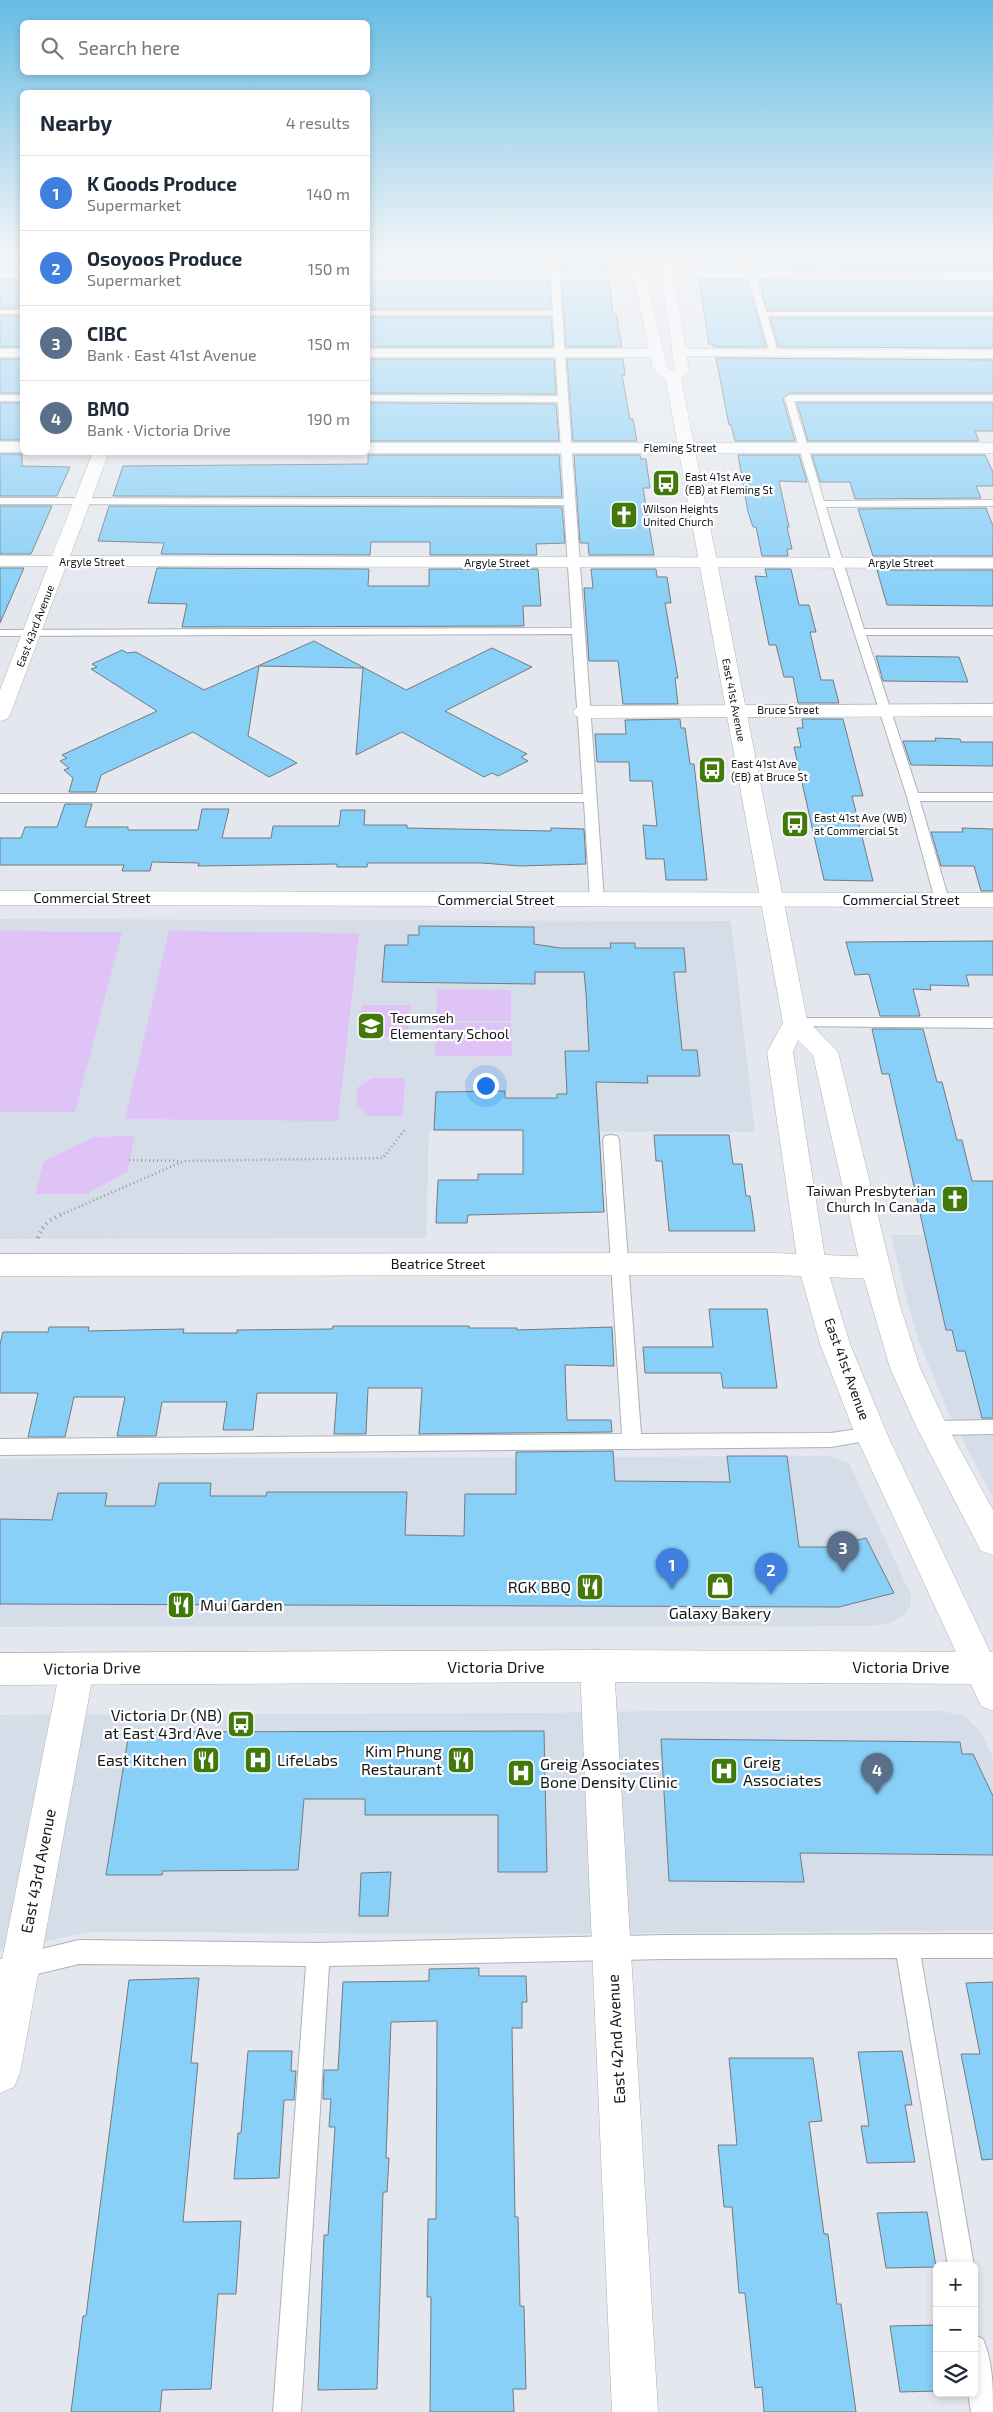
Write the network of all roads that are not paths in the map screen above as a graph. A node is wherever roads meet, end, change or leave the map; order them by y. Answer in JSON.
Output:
{"nodes":[{"id":1,"x":560,"y":371,"type":"edge"},
{"id":2,"x":662,"y":371,"type":"edge"},
{"id":3,"x":682,"y":371,"type":"edge"},
{"id":4,"x":673,"y":378,"type":"junction"},
{"id":5,"x":0,"y":398,"type":"edge"},
{"id":6,"x":20,"y":398,"type":"edge"},
{"id":7,"x":370,"y":398,"type":"edge"},
{"id":8,"x":993,"y":398,"type":"edge"},
{"id":9,"x":561,"y":399,"type":"junction"},
{"id":10,"x":0,"y":447,"type":"edge"},
{"id":11,"x":20,"y":447,"type":"edge"},
{"id":12,"x":686,"y":447,"type":"junction"},
{"id":13,"x":370,"y":448,"type":"edge"},
{"id":14,"x":567,"y":448,"type":"junction"},
{"id":15,"x":804,"y":448,"type":"junction"},
{"id":16,"x":993,"y":448,"type":"edge"},
{"id":17,"x":100,"y":455,"type":"edge"},
{"id":18,"x":0,"y":501,"type":"edge"},
{"id":19,"x":84,"y":501,"type":"junction"},
{"id":20,"x":569,"y":502,"type":"junction"},
{"id":21,"x":993,"y":503,"type":"edge"},
{"id":22,"x":821,"y":504,"type":"junction"},
{"id":23,"x":0,"y":562,"type":"edge"},
{"id":24,"x":59,"y":562,"type":"junction"},
{"id":25,"x":708,"y":563,"type":"junction"},
{"id":26,"x":837,"y":563,"type":"junction"},
{"id":27,"x":993,"y":563,"type":"edge"},
{"id":28,"x":572,"y":564,"type":"junction"},
{"id":29,"x":577,"y":631,"type":"junction"},
{"id":30,"x":859,"y":632,"type":"junction"},
{"id":31,"x":993,"y":632,"type":"edge"},
{"id":32,"x":0,"y":633,"type":"edge"},
{"id":33,"x":32,"y":633,"type":"junction"},
{"id":34,"x":884,"y":709,"type":"junction"},
{"id":35,"x":736,"y":710,"type":"junction"},
{"id":36,"x":993,"y":710,"type":"edge"},
{"id":37,"x":583,"y":712,"type":"junction"},
{"id":38,"x":0,"y":715,"type":"edge"},
{"id":39,"x":912,"y":797,"type":"junction"},
{"id":40,"x":993,"y":797,"type":"edge"},
{"id":41,"x":0,"y":798,"type":"edge"},
{"id":42,"x":589,"y":798,"type":"junction"},
{"id":43,"x":0,"y":898,"type":"edge"},
{"id":44,"x":597,"y":900,"type":"junction"},
{"id":45,"x":772,"y":900,"type":"junction"},
{"id":46,"x":942,"y":900,"type":"junction"},
{"id":47,"x":993,"y":900,"type":"edge"},
{"id":48,"x":795,"y":1023,"type":"junction"},
{"id":49,"x":993,"y":1023,"type":"edge"},
{"id":50,"x":611,"y":1140,"type":"dead end"},
{"id":51,"x":620,"y":1264,"type":"junction"},
{"id":52,"x":0,"y":1265,"type":"edge"},
{"id":53,"x":812,"y":1265,"type":"junction"},
{"id":54,"x":875,"y":1268,"type":"junction"},
{"id":55,"x":993,"y":1426,"type":"edge"},
{"id":56,"x":932,"y":1428,"type":"junction"},
{"id":57,"x":871,"y":1434,"type":"junction"},
{"id":58,"x":632,"y":1442,"type":"junction"},
{"id":59,"x":0,"y":1447,"type":"edge"},
{"id":60,"x":993,"y":1542,"type":"edge"},
{"id":61,"x":597,"y":1666,"type":"junction"},
{"id":62,"x":0,"y":1669,"type":"edge"},
{"id":63,"x":77,"y":1669,"type":"junction"},
{"id":64,"x":989,"y":1677,"type":"edge"},
{"id":65,"x":907,"y":1946,"type":"junction"},
{"id":66,"x":993,"y":1946,"type":"edge"},
{"id":67,"x":611,"y":1948,"type":"junction"},
{"id":68,"x":318,"y":1955,"type":"junction"},
{"id":69,"x":10,"y":1968,"type":"edge"},
{"id":70,"x":0,"y":2073,"type":"edge"},
{"id":71,"x":959,"y":2262,"type":"edge"},
{"id":72,"x":975,"y":2352,"type":"edge"},
{"id":73,"x":287,"y":2412,"type":"edge"},
{"id":74,"x":635,"y":2412,"type":"edge"},
{"id":75,"x":985,"y":2412,"type":"edge"}],
"edges":[{"from":1,"to":9,"type":"lane"},
{"from":2,"to":4,"type":"street","name":"East 41st Avenue"},
{"from":3,"to":4,"type":"street","name":"East 41st Avenue"},
{"from":4,"to":12,"type":"street","name":"East 41st Avenue"},
{"from":5,"to":6,"type":"lane"},
{"from":7,"to":9,"type":"lane"},
{"from":8,"to":15,"type":"lane"},
{"from":9,"to":14,"type":"lane"},
{"from":10,"to":11,"type":"street"},
{"from":12,"to":14,"type":"street","name":"Fleming Street"},
{"from":12,"to":15,"type":"street","name":"Fleming Street"},
{"from":12,"to":25,"type":"street","name":"East 41st Avenue"},
{"from":13,"to":14,"type":"street","name":"Fleming Street"},
{"from":14,"to":20,"type":"lane"},
{"from":15,"to":16,"type":"street","name":"Fleming Street"},
{"from":15,"to":22,"type":"lane"},
{"from":17,"to":19,"type":"street","name":"East 43rd Avenue"},
{"from":18,"to":19,"type":"lane"},
{"from":19,"to":20,"type":"lane"},
{"from":19,"to":24,"type":"street","name":"East 43rd Avenue"},
{"from":20,"to":28,"type":"lane"},
{"from":21,"to":22,"type":"lane"},
{"from":22,"to":26,"type":"lane"},
{"from":23,"to":24,"type":"street","name":"Argyle Street"},
{"from":24,"to":28,"type":"street","name":"Argyle Street"},
{"from":24,"to":33,"type":"street","name":"East 43rd Avenue"},
{"from":25,"to":26,"type":"street","name":"Argyle Street"},
{"from":25,"to":28,"type":"street","name":"Argyle Street"},
{"from":25,"to":35,"type":"street","name":"East 41st Avenue"},
{"from":26,"to":27,"type":"street","name":"Argyle Street"},
{"from":26,"to":30,"type":"lane"},
{"from":28,"to":29,"type":"lane"},
{"from":29,"to":33,"type":"lane"},
{"from":29,"to":37,"type":"lane"},
{"from":30,"to":31,"type":"lane"},
{"from":30,"to":34,"type":"lane"},
{"from":32,"to":33,"type":"lane"},
{"from":33,"to":38,"type":"street","name":"East 43rd Avenue"},
{"from":34,"to":35,"type":"street","name":"Bruce Street"},
{"from":34,"to":36,"type":"street","name":"Bruce Street"},
{"from":34,"to":39,"type":"lane"},
{"from":35,"to":37,"type":"street","name":"Bruce Street"},
{"from":35,"to":45,"type":"street","name":"East 41st Avenue"},
{"from":37,"to":42,"type":"lane"},
{"from":39,"to":40,"type":"lane"},
{"from":39,"to":46,"type":"lane"},
{"from":41,"to":42,"type":"lane"},
{"from":42,"to":44,"type":"lane"},
{"from":43,"to":44,"type":"street","name":"Commercial Street"},
{"from":44,"to":45,"type":"street","name":"Commercial Street"},
{"from":45,"to":46,"type":"street","name":"Commercial Street"},
{"from":45,"to":48,"type":"street","name":"East 41st Avenue"},
{"from":46,"to":47,"type":"street","name":"Commercial Street"},
{"from":48,"to":49,"type":"lane"},
{"from":48,"to":53,"type":"street","name":"East 41st Avenue"},
{"from":48,"to":54,"type":"street"},
{"from":50,"to":51,"type":"lane"},
{"from":51,"to":52,"type":"street","name":"Beatrice Street"},
{"from":51,"to":53,"type":"street","name":"Beatrice Street"},
{"from":51,"to":58,"type":"lane"},
{"from":53,"to":54,"type":"street","name":"Beatrice Street"},
{"from":53,"to":57,"type":"street","name":"East 41st Avenue"},
{"from":54,"to":56,"type":"street"},
{"from":55,"to":56,"type":"lane"},
{"from":56,"to":60,"type":"street"},
{"from":57,"to":58,"type":"lane"},
{"from":57,"to":64,"type":"street","name":"East 41st Avenue"},
{"from":58,"to":59,"type":"lane"},
{"from":61,"to":63,"type":"street","name":"Victoria Drive"},
{"from":61,"to":64,"type":"street","name":"Victoria Drive"},
{"from":61,"to":67,"type":"street","name":"East 42nd Avenue"},
{"from":62,"to":63,"type":"street","name":"Victoria Drive"},
{"from":63,"to":69,"type":"street","name":"East 43rd Avenue"},
{"from":65,"to":66,"type":"lane"},
{"from":65,"to":67,"type":"lane"},
{"from":65,"to":71,"type":"lane"},
{"from":67,"to":68,"type":"lane"},
{"from":67,"to":74,"type":"street","name":"East 42nd Avenue"},
{"from":68,"to":69,"type":"lane"},
{"from":68,"to":73,"type":"lane"},
{"from":69,"to":70,"type":"street","name":"East 43rd Avenue"},
{"from":72,"to":75,"type":"lane"}]}
